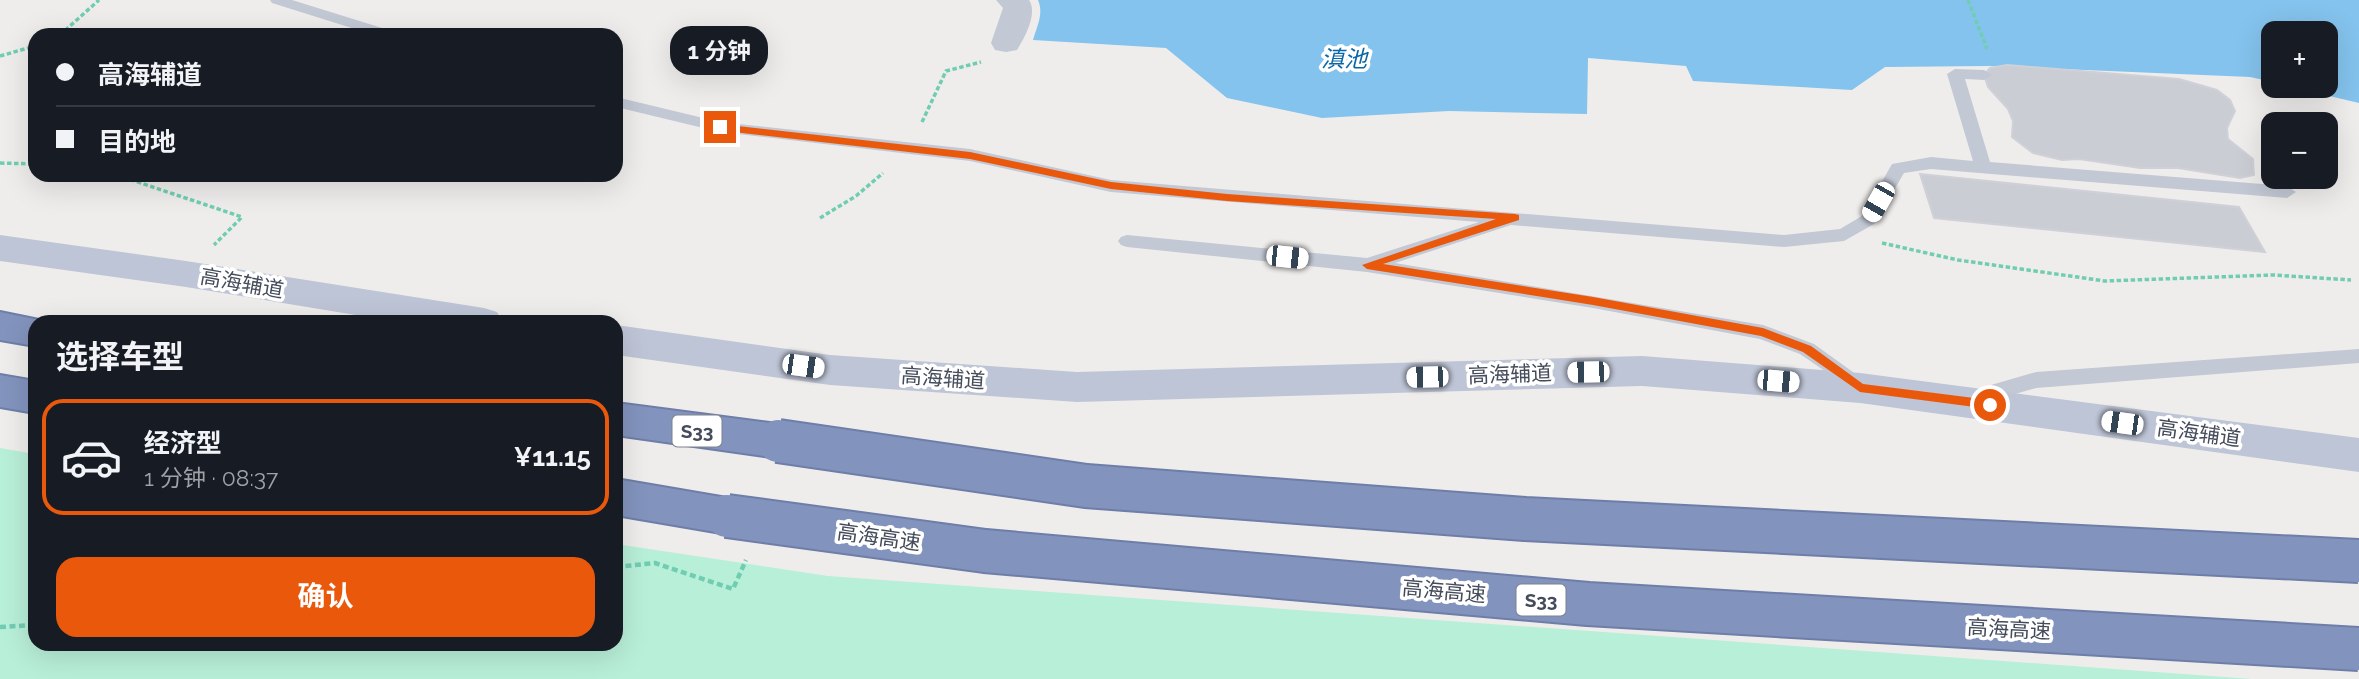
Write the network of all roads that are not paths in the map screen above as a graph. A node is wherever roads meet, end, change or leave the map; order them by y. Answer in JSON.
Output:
{"nodes":[{"id":1,"x":277,"y":0,"type":"edge"},
{"id":2,"x":1011,"y":0,"type":"edge"},
{"id":3,"x":367,"y":28,"type":"edge"},
{"id":4,"x":1006,"y":43,"type":"dead end"},
{"id":5,"x":1984,"y":75,"type":"dead end"},
{"id":6,"x":623,"y":104,"type":"edge"},
{"id":7,"x":1983,"y":167,"type":"junction"},
{"id":8,"x":2287,"y":192,"type":"dead end"},
{"id":9,"x":1515,"y":217,"type":"junction"},
{"id":10,"x":1127,"y":241,"type":"dead end"},
{"id":11,"x":0,"y":248,"type":"edge"},
{"id":12,"x":1367,"y":265,"type":"junction"},
{"id":13,"x":441,"y":315,"type":"edge"},
{"id":14,"x":0,"y":326,"type":"edge"},
{"id":15,"x":28,"y":331,"type":"edge"},
{"id":16,"x":623,"y":341,"type":"edge"},
{"id":17,"x":2359,"y":356,"type":"edge"},
{"id":18,"x":1860,"y":388,"type":"junction"},
{"id":19,"x":0,"y":391,"type":"edge"},
{"id":20,"x":28,"y":396,"type":"edge"},
{"id":21,"x":1963,"y":401,"type":"junction"},
{"id":22,"x":623,"y":420,"type":"edge"},
{"id":23,"x":2359,"y":455,"type":"edge"},
{"id":24,"x":623,"y":498,"type":"edge"},
{"id":25,"x":2359,"y":561,"type":"edge"},
{"id":26,"x":2359,"y":649,"type":"edge"}],
"edges":[{"from":1,"to":3,"type":"lane"},
{"from":2,"to":4,"type":"street"},
{"from":5,"to":7,"type":"lane"},
{"from":6,"to":9,"type":"lane"},
{"from":7,"to":8,"type":"lane"},
{"from":7,"to":9,"type":"lane"},
{"from":9,"to":12,"type":"lane"},
{"from":10,"to":12,"type":"lane"},
{"from":11,"to":13,"type":"main road","name":"高海辅道"},
{"from":12,"to":18,"type":"lane"},
{"from":14,"to":15,"type":"highway"},
{"from":16,"to":18,"type":"main road","name":"高海辅道"},
{"from":17,"to":21,"type":"lane"},
{"from":18,"to":21,"type":"main road","name":"高海辅道"},
{"from":19,"to":20,"type":"highway"},
{"from":21,"to":23,"type":"main road","name":"高海辅道"},
{"from":22,"to":25,"type":"highway","number":"S33","bridge":true},
{"from":24,"to":26,"type":"highway","name":"高海高速","number":"S33","bridge":true}]}
